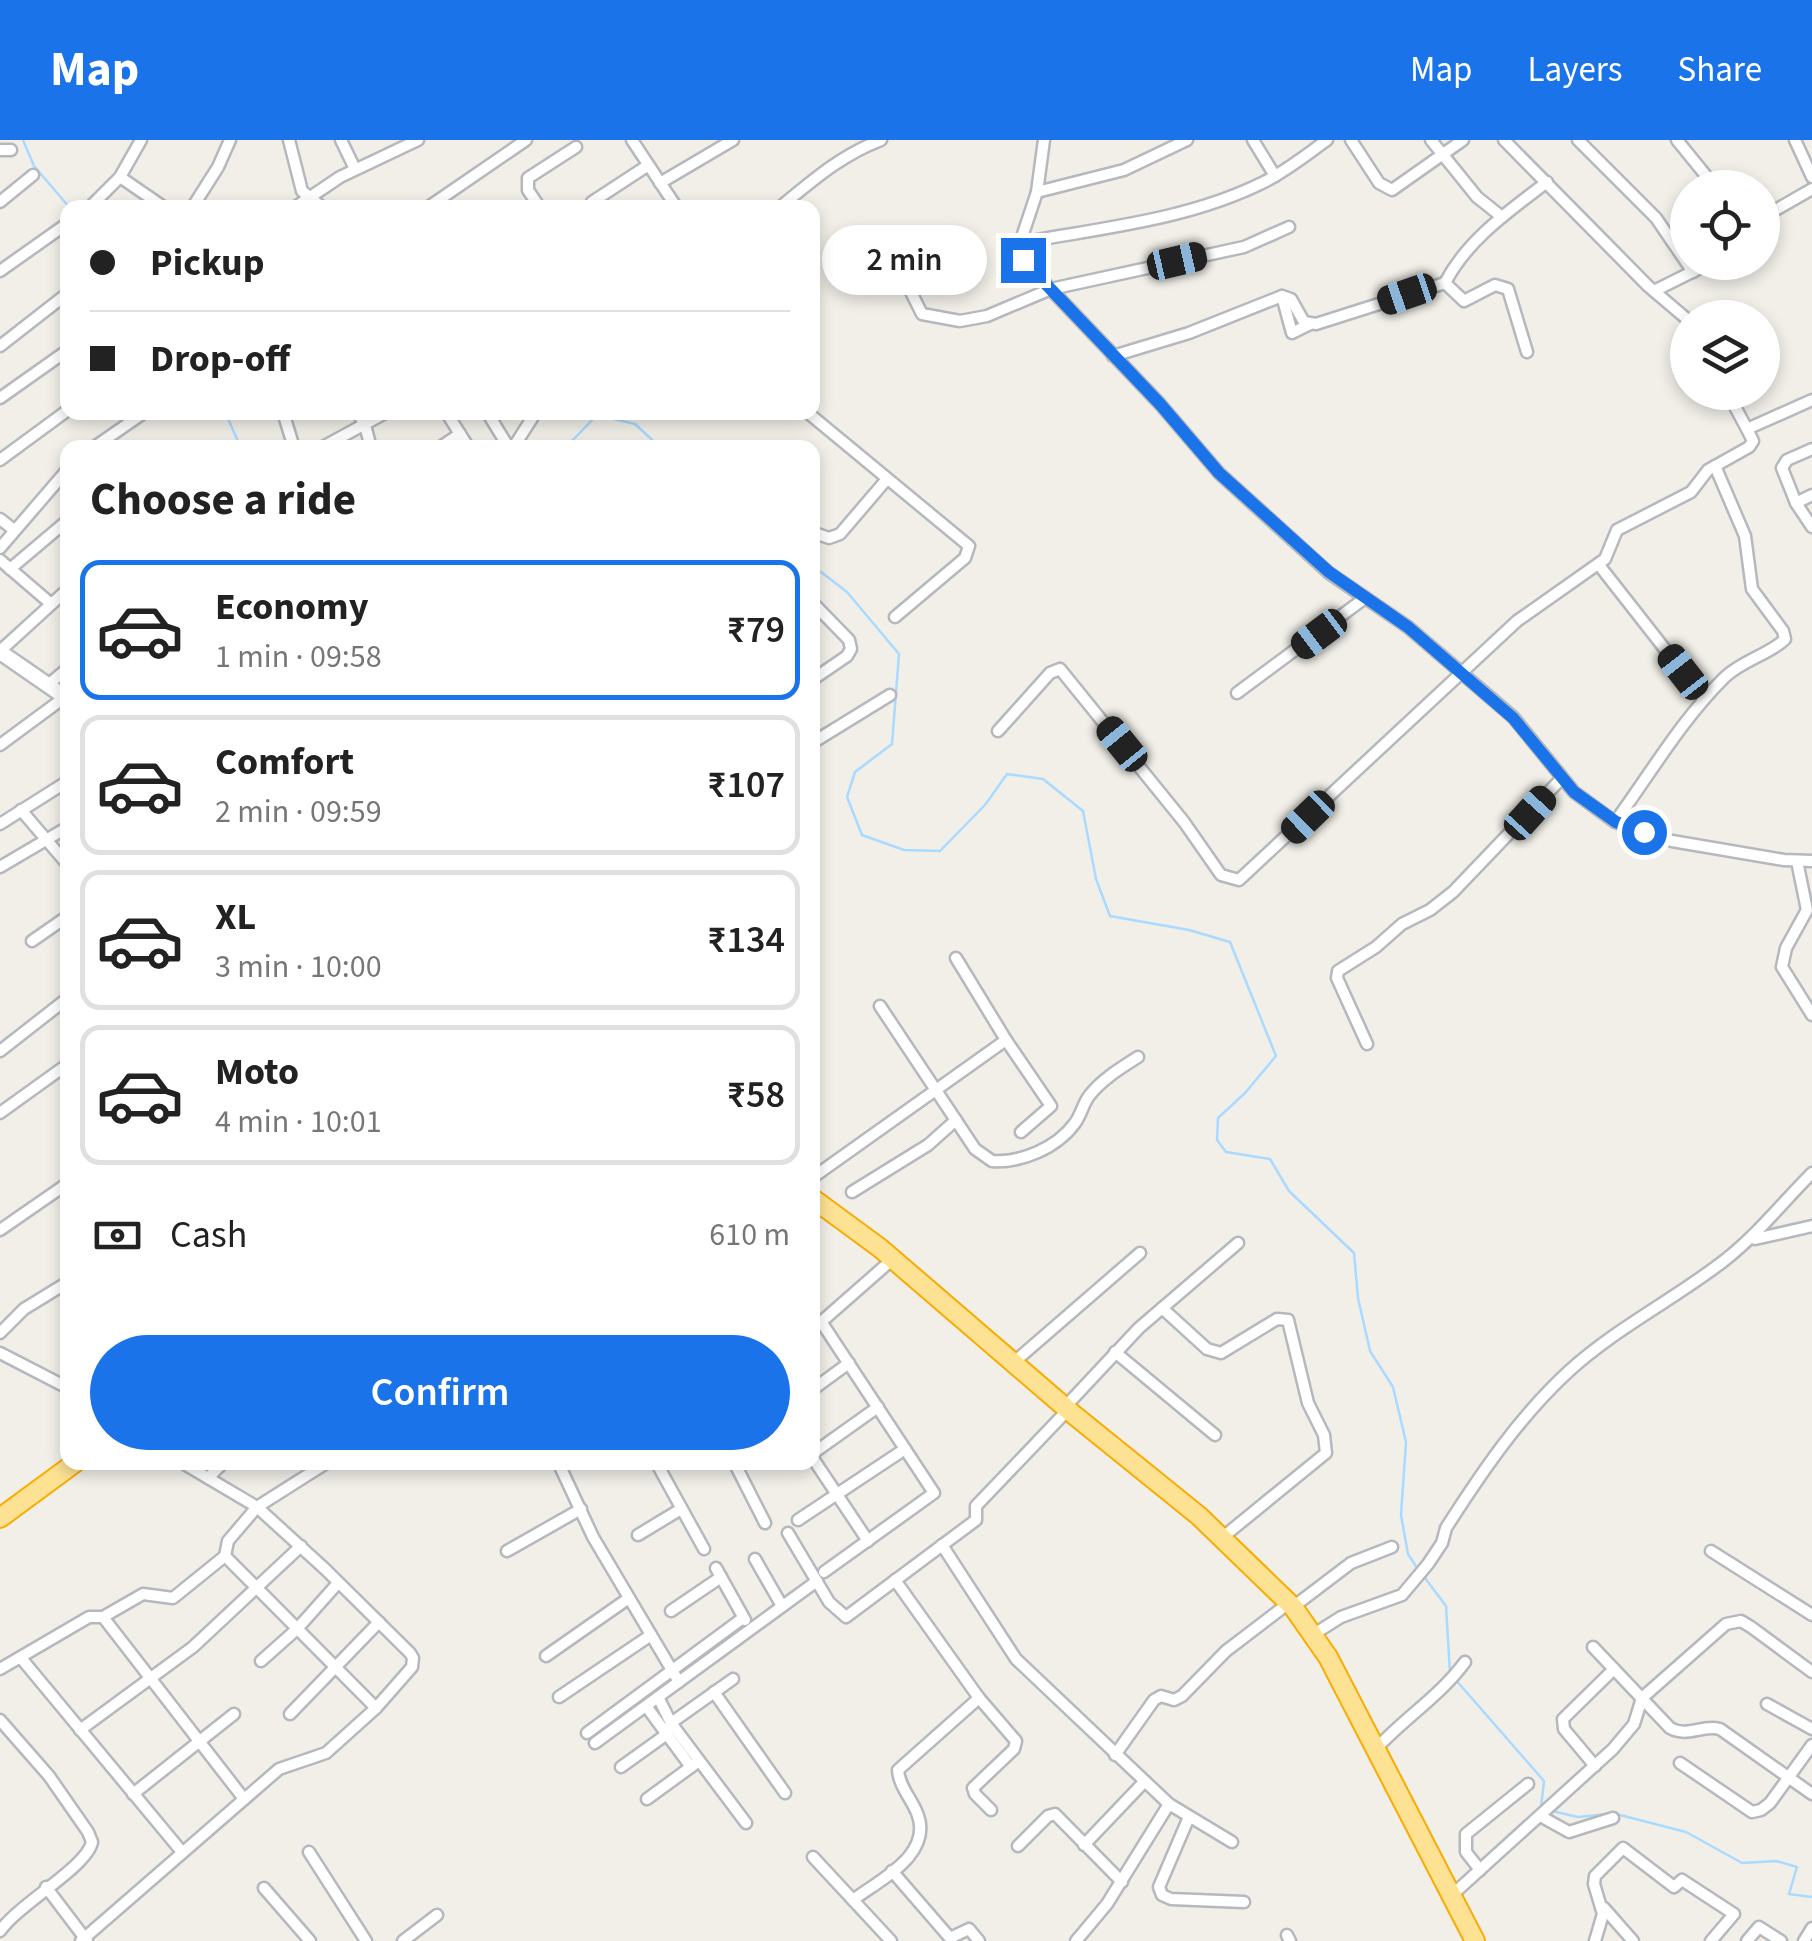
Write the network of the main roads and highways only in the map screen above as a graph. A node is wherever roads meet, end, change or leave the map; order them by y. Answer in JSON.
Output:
{"nodes":[{"id":1,"x":1,"y":654,"type":"edge"},
{"id":2,"x":60,"y":694,"type":"edge"},
{"id":3,"x":820,"y":1204,"type":"edge"},
{"id":4,"x":820,"y":1216,"type":"edge"},
{"id":5,"x":1064,"y":1412,"type":"junction"},
{"id":6,"x":60,"y":1466,"type":"edge"},
{"id":7,"x":64,"y":1470,"type":"edge"},
{"id":8,"x":0,"y":1514,"type":"edge"},
{"id":9,"x":1287,"y":1608,"type":"junction"},
{"id":10,"x":1465,"y":1941,"type":"edge"},
{"id":11,"x":1475,"y":1941,"type":"edge"}],
"edges":[{"from":1,"to":2,"type":"main road"},
{"from":3,"to":5,"type":"highway"},
{"from":4,"to":5,"type":"highway"},
{"from":5,"to":9,"type":"highway"},
{"from":5,"to":9,"type":"highway"},
{"from":6,"to":8,"type":"highway"},
{"from":7,"to":8,"type":"highway"},
{"from":9,"to":10,"type":"highway"},
{"from":9,"to":11,"type":"highway"}]}
